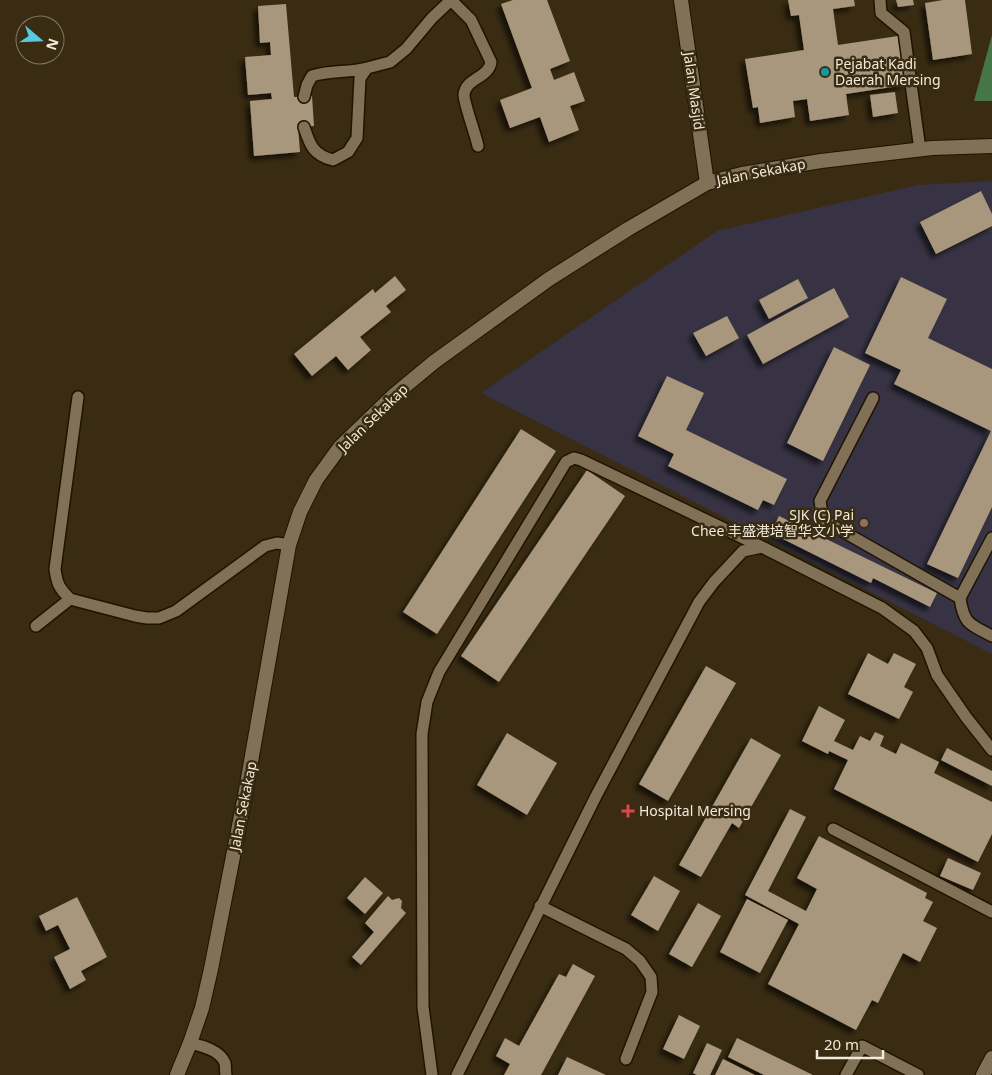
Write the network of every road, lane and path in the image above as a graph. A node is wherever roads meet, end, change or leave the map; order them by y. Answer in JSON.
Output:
{"nodes":[{"id":1,"x":451,"y":0,"type":"edge"},
{"id":2,"x":681,"y":0,"type":"edge"},
{"id":3,"x":880,"y":0,"type":"edge"},
{"id":4,"x":367,"y":68,"type":"junction"},
{"id":5,"x":304,"y":96,"type":"dead end"},
{"id":6,"x":304,"y":127,"type":"dead end"},
{"id":7,"x":478,"y":146,"type":"dead end"},
{"id":8,"x":992,"y":146,"type":"edge"},
{"id":9,"x":920,"y":150,"type":"junction"},
{"id":10,"x":707,"y":183,"type":"junction"},
{"id":11,"x":78,"y":397,"type":"dead end"},
{"id":12,"x":873,"y":398,"type":"dead end"},
{"id":13,"x":992,"y":538,"type":"edge"},
{"id":14,"x":289,"y":545,"type":"junction"},
{"id":15,"x":762,"y":547,"type":"junction"},
{"id":16,"x":960,"y":598,"type":"junction"},
{"id":17,"x":70,"y":599,"type":"junction"},
{"id":18,"x":36,"y":626,"type":"dead end"},
{"id":19,"x":992,"y":636,"type":"edge"},
{"id":20,"x":992,"y":750,"type":"edge"},
{"id":21,"x":833,"y":829,"type":"dead end"},
{"id":22,"x":540,"y":906,"type":"junction"},
{"id":23,"x":992,"y":912,"type":"edge"},
{"id":24,"x":190,"y":1043,"type":"junction"},
{"id":25,"x":992,"y":1058,"type":"edge"},
{"id":26,"x":626,"y":1059,"type":"dead end"},
{"id":27,"x":177,"y":1075,"type":"edge"},
{"id":28,"x":226,"y":1075,"type":"edge"},
{"id":29,"x":432,"y":1075,"type":"edge"},
{"id":30,"x":457,"y":1075,"type":"edge"},
{"id":31,"x":846,"y":1075,"type":"edge"},
{"id":32,"x":918,"y":1075,"type":"edge"},
{"id":33,"x":983,"y":1075,"type":"edge"}],
"edges":[{"from":1,"to":4,"type":"lane"},
{"from":1,"to":7,"type":"lane"},
{"from":2,"to":10,"type":"street","name":"Jalan Masjid"},
{"from":3,"to":9,"type":"lane"},
{"from":4,"to":5,"type":"lane"},
{"from":4,"to":6,"type":"lane"},
{"from":8,"to":9,"type":"street","name":"Jalan Sekakap"},
{"from":9,"to":10,"type":"street","name":"Jalan Sekakap"},
{"from":10,"to":14,"type":"street","name":"Jalan Sekakap"},
{"from":11,"to":17,"type":"lane"},
{"from":12,"to":16,"type":"lane"},
{"from":13,"to":16,"type":"lane"},
{"from":14,"to":17,"type":"lane"},
{"from":14,"to":24,"type":"street","name":"Jalan Sekakap"},
{"from":15,"to":20,"type":"lane"},
{"from":15,"to":22,"type":"lane"},
{"from":15,"to":29,"type":"lane"},
{"from":16,"to":19,"type":"lane"},
{"from":17,"to":18,"type":"lane"},
{"from":21,"to":23,"type":"lane"},
{"from":22,"to":26,"type":"lane"},
{"from":22,"to":30,"type":"lane"},
{"from":24,"to":27,"type":"street","name":"Jalan Sekakap"},
{"from":24,"to":28,"type":"lane"},
{"from":25,"to":33,"type":"street"},
{"from":31,"to":32,"type":"lane"}]}
